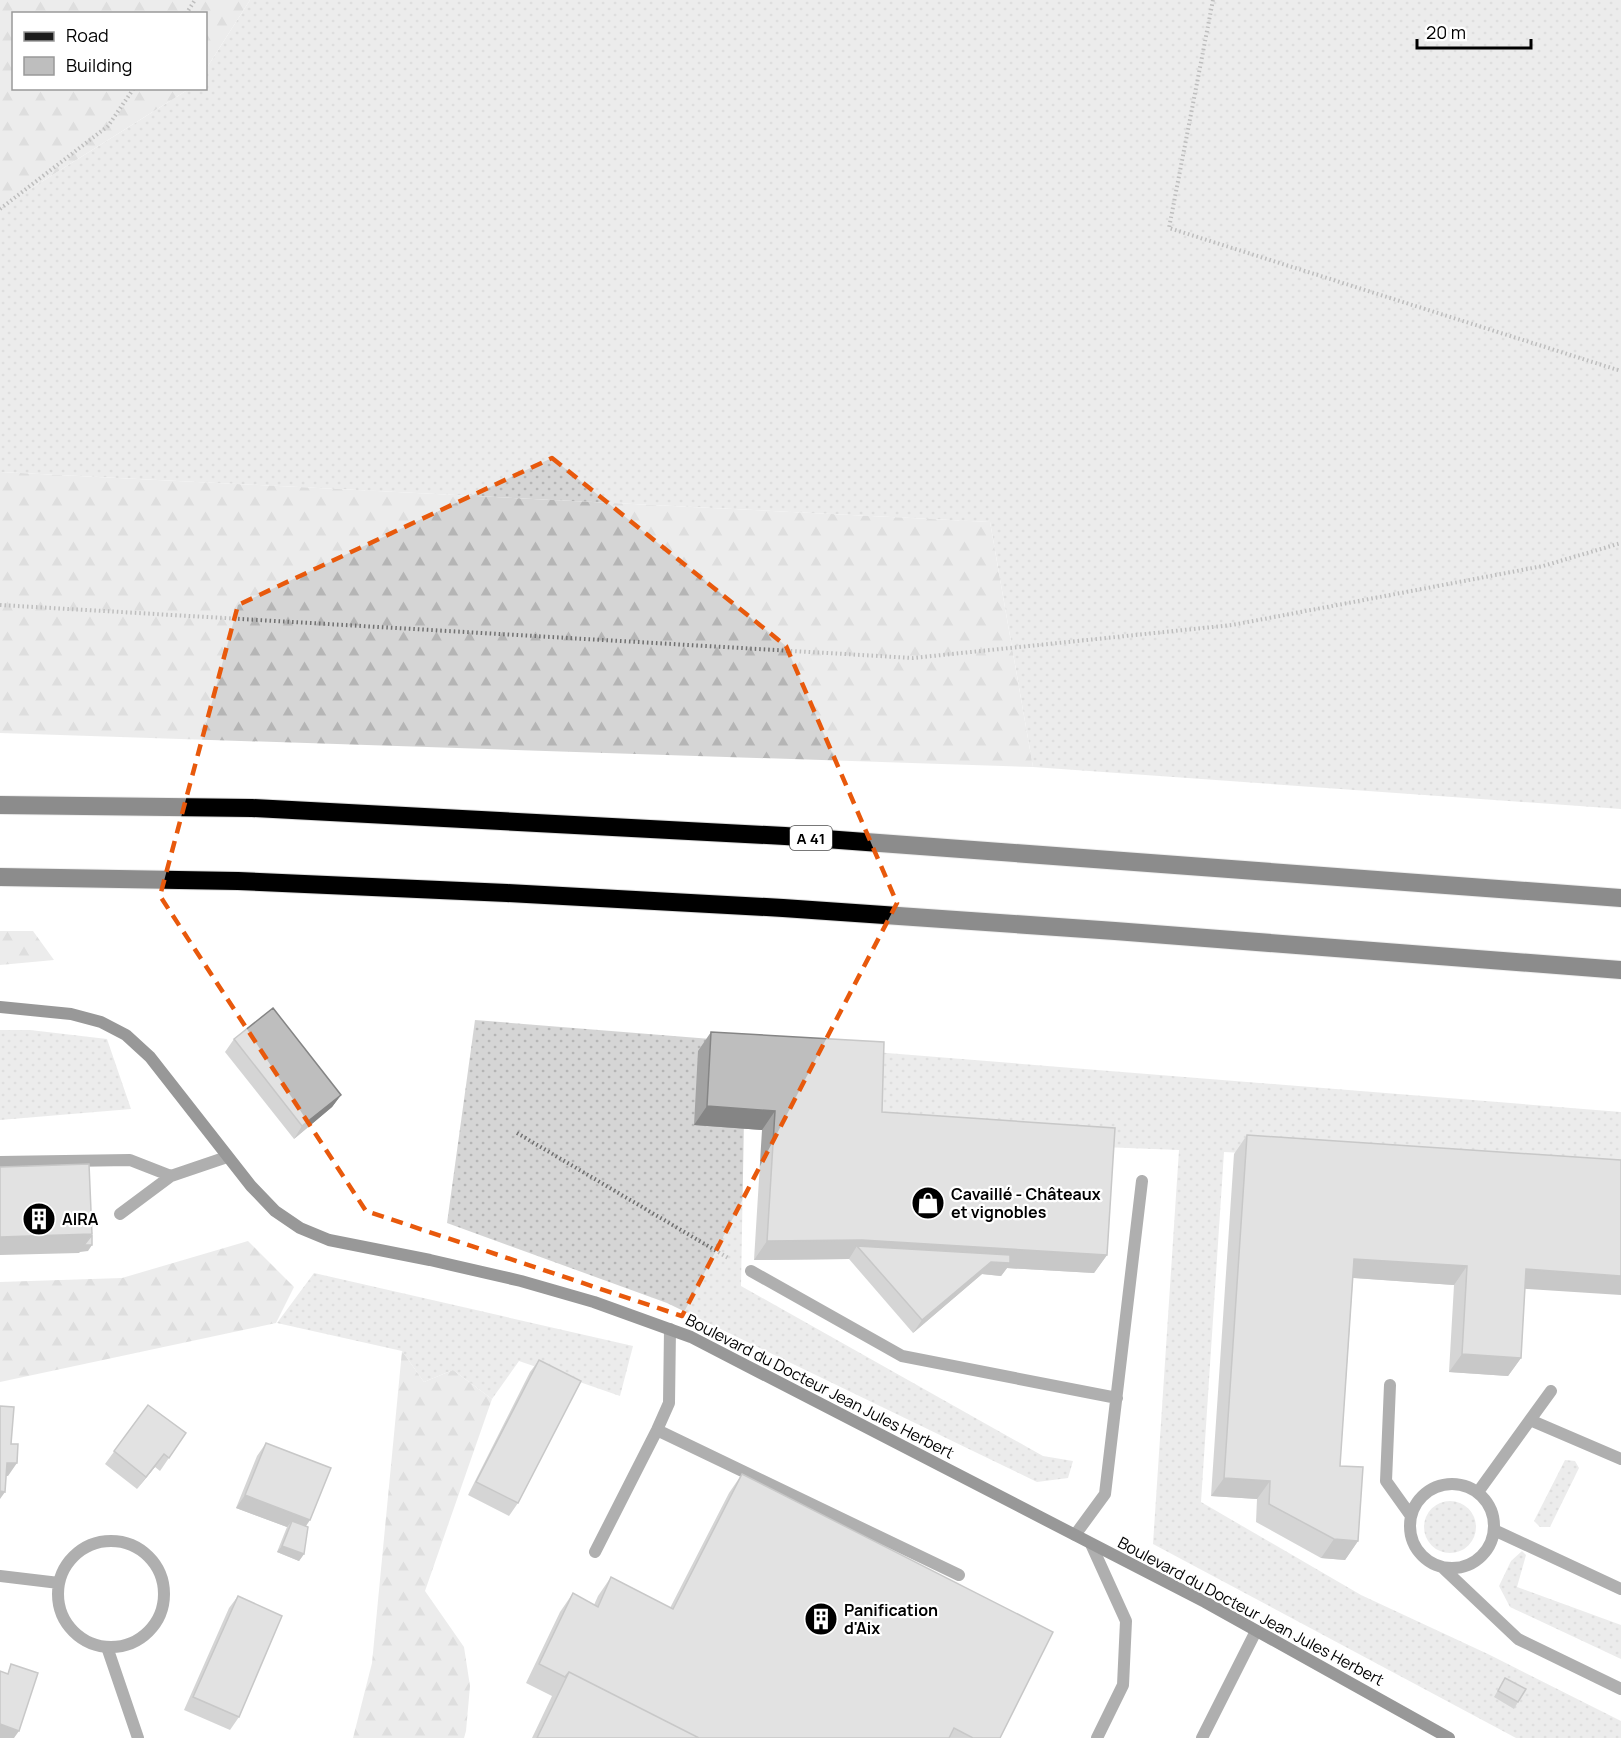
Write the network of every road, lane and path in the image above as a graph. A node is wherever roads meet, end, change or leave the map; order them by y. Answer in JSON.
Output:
{"nodes":[{"id":1,"x":1213,"y":0,"type":"edge"},
{"id":2,"x":133,"y":90,"type":"edge"},
{"id":3,"x":0,"y":209,"type":"edge"},
{"id":4,"x":1621,"y":371,"type":"edge"},
{"id":5,"x":1621,"y":543,"type":"edge"},
{"id":6,"x":1613,"y":546,"type":"junction"},
{"id":7,"x":1621,"y":548,"type":"edge"},
{"id":8,"x":0,"y":605,"type":"edge"},
{"id":9,"x":0,"y":805,"type":"edge"},
{"id":10,"x":0,"y":876,"type":"edge"},
{"id":11,"x":1621,"y":897,"type":"edge"},
{"id":12,"x":1621,"y":970,"type":"edge"},
{"id":13,"x":0,"y":1007,"type":"edge"},
{"id":14,"x":517,"y":1133,"type":"dead end"},
{"id":15,"x":227,"y":1156,"type":"junction"},
{"id":16,"x":0,"y":1162,"type":"edge"},
{"id":17,"x":171,"y":1176,"type":"junction"},
{"id":18,"x":1142,"y":1181,"type":"dead end"},
{"id":19,"x":120,"y":1214,"type":"dead end"},
{"id":20,"x":751,"y":1271,"type":"joint"},
{"id":21,"x":670,"y":1329,"type":"junction"},
{"id":22,"x":1390,"y":1385,"type":"dead end"},
{"id":23,"x":1551,"y":1391,"type":"dead end"},
{"id":24,"x":1117,"y":1398,"type":"junction"},
{"id":25,"x":1530,"y":1420,"type":"junction"},
{"id":26,"x":657,"y":1430,"type":"junction"},
{"id":27,"x":1621,"y":1459,"type":"edge"},
{"id":28,"x":1478,"y":1492,"type":"junction"},
{"id":29,"x":1411,"y":1516,"type":"junction"},
{"id":30,"x":1494,"y":1530,"type":"junction"},
{"id":31,"x":1075,"y":1535,"type":"junction"},
{"id":32,"x":1091,"y":1544,"type":"junction"},
{"id":33,"x":595,"y":1552,"type":"dead end"},
{"id":34,"x":1443,"y":1568,"type":"junction"},
{"id":35,"x":959,"y":1575,"type":"dead end"},
{"id":36,"x":0,"y":1576,"type":"edge"},
{"id":37,"x":59,"y":1583,"type":"junction"},
{"id":38,"x":1621,"y":1590,"type":"edge"},
{"id":39,"x":1256,"y":1631,"type":"junction"},
{"id":40,"x":107,"y":1647,"type":"junction"},
{"id":41,"x":1621,"y":1689,"type":"edge"},
{"id":42,"x":138,"y":1738,"type":"edge"},
{"id":43,"x":1097,"y":1738,"type":"edge"},
{"id":44,"x":1202,"y":1738,"type":"edge"},
{"id":45,"x":1449,"y":1738,"type":"edge"}],
"edges":[{"from":1,"to":4,"type":"path"},
{"from":2,"to":3,"type":"path"},
{"from":5,"to":6,"type":"path"},
{"from":6,"to":7,"type":"path"},
{"from":6,"to":8,"type":"path"},
{"from":9,"to":11,"type":"highway","number":"A 41"},
{"from":10,"to":12,"type":"highway"},
{"from":13,"to":15,"type":"street","name":"Boulevard du Docteur Jean Jules Herbert"},
{"from":14,"to":20,"type":"path"},
{"from":15,"to":17,"type":"street"},
{"from":15,"to":21,"type":"street","name":"Boulevard du Docteur Jean Jules Herbert"},
{"from":16,"to":17,"type":"street"},
{"from":17,"to":19,"type":"street"},
{"from":18,"to":24,"type":"street"},
{"from":20,"to":24,"type":"street"},
{"from":21,"to":26,"type":"street"},
{"from":21,"to":31,"type":"street","name":"Boulevard du Docteur Jean Jules Herbert"},
{"from":22,"to":29,"type":"street"},
{"from":23,"to":25,"type":"street"},
{"from":24,"to":31,"type":"street"},
{"from":25,"to":27,"type":"street"},
{"from":25,"to":28,"type":"street"},
{"from":26,"to":33,"type":"street"},
{"from":26,"to":35,"type":"street"},
{"from":28,"to":29,"type":"street"},
{"from":28,"to":30,"type":"street"},
{"from":29,"to":34,"type":"street"},
{"from":30,"to":34,"type":"street"},
{"from":30,"to":38,"type":"street"},
{"from":31,"to":32,"type":"street","name":"Boulevard du Docteur Jean Jules Herbert"},
{"from":32,"to":39,"type":"street","name":"Boulevard du Docteur Jean Jules Herbert"},
{"from":32,"to":43,"type":"street"},
{"from":34,"to":41,"type":"street"},
{"from":36,"to":37,"type":"street"},
{"from":37,"to":40,"type":"street"},
{"from":37,"to":40,"type":"street"},
{"from":39,"to":44,"type":"street"},
{"from":39,"to":45,"type":"street","name":"Boulevard du Docteur Jean Jules Herbert"},
{"from":40,"to":42,"type":"street"}]}
